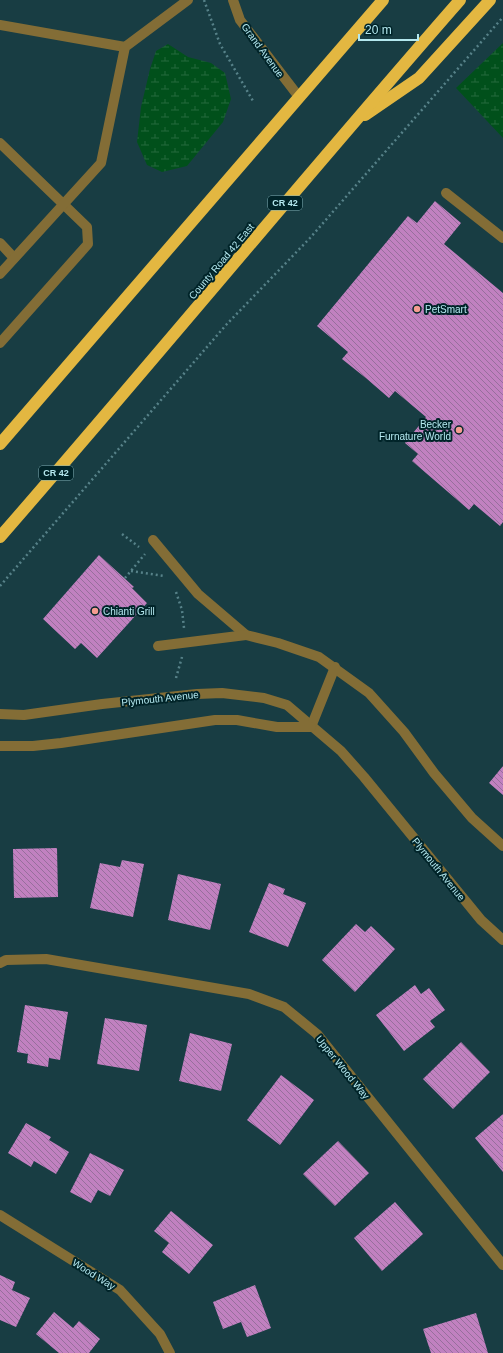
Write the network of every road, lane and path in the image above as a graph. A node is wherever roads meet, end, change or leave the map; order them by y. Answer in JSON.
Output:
{"nodes":[{"id":1,"x":188,"y":0,"type":"edge"},
{"id":2,"x":204,"y":0,"type":"edge"},
{"id":3,"x":233,"y":0,"type":"edge"},
{"id":4,"x":383,"y":0,"type":"edge"},
{"id":5,"x":460,"y":0,"type":"edge"},
{"id":6,"x":490,"y":0,"type":"edge"},
{"id":7,"x":503,"y":18,"type":"edge"},
{"id":8,"x":0,"y":24,"type":"edge"},
{"id":9,"x":125,"y":48,"type":"junction"},
{"id":10,"x":299,"y":98,"type":"junction"},
{"id":11,"x":253,"y":102,"type":"dead end"},
{"id":12,"x":352,"y":123,"type":"junction"},
{"id":13,"x":0,"y":143,"type":"edge"},
{"id":14,"x":446,"y":193,"type":"dead end"},
{"id":15,"x":63,"y":205,"type":"junction"},
{"id":16,"x":503,"y":238,"type":"edge"},
{"id":17,"x":0,"y":243,"type":"edge"},
{"id":18,"x":14,"y":258,"type":"junction"},
{"id":19,"x":0,"y":274,"type":"edge"},
{"id":20,"x":0,"y":343,"type":"edge"},
{"id":21,"x":0,"y":444,"type":"edge"},
{"id":22,"x":122,"y":534,"type":"dead end"},
{"id":23,"x":0,"y":537,"type":"edge"},
{"id":24,"x":153,"y":540,"type":"joint"},
{"id":25,"x":147,"y":552,"type":"junction"},
{"id":26,"x":151,"y":556,"type":"dead end"},
{"id":27,"x":131,"y":571,"type":"junction"},
{"id":28,"x":163,"y":571,"type":"dead end"},
{"id":29,"x":125,"y":578,"type":"dead end"},
{"id":30,"x":0,"y":586,"type":"edge"},
{"id":31,"x":173,"y":586,"type":"dead end"},
{"id":32,"x":246,"y":635,"type":"junction"},
{"id":33,"x":184,"y":644,"type":"junction"},
{"id":34,"x":158,"y":646,"type":"dead end"},
{"id":35,"x":335,"y":667,"type":"junction"},
{"id":36,"x":176,"y":678,"type":"dead end"},
{"id":37,"x":0,"y":714,"type":"edge"},
{"id":38,"x":311,"y":727,"type":"junction"},
{"id":39,"x":0,"y":746,"type":"edge"},
{"id":40,"x":503,"y":846,"type":"edge"},
{"id":41,"x":501,"y":935,"type":"edge"},
{"id":42,"x":0,"y":963,"type":"edge"},
{"id":43,"x":0,"y":1216,"type":"edge"},
{"id":44,"x":503,"y":1265,"type":"edge"},
{"id":45,"x":170,"y":1353,"type":"edge"}],
"edges":[{"from":1,"to":9,"type":"street"},
{"from":2,"to":11,"type":"path"},
{"from":3,"to":10,"type":"street","name":"Grand Avenue"},
{"from":4,"to":10,"type":"highway"},
{"from":5,"to":12,"type":"highway","name":"County Road 42 East","number":"CR 42"},
{"from":6,"to":12,"type":"highway"},
{"from":7,"to":30,"type":"path"},
{"from":8,"to":9,"type":"street"},
{"from":9,"to":15,"type":"street"},
{"from":10,"to":21,"type":"highway"},
{"from":12,"to":23,"type":"highway","name":"County Road 42 East","number":"CR 42"},
{"from":13,"to":15,"type":"street"},
{"from":14,"to":16,"type":"street"},
{"from":15,"to":18,"type":"street"},
{"from":15,"to":20,"type":"street"},
{"from":17,"to":18,"type":"street"},
{"from":18,"to":19,"type":"street"},
{"from":22,"to":25,"type":"path"},
{"from":24,"to":25,"type":"path"},
{"from":24,"to":32,"type":"street"},
{"from":25,"to":26,"type":"path"},
{"from":25,"to":27,"type":"path"},
{"from":27,"to":28,"type":"path"},
{"from":27,"to":29,"type":"path"},
{"from":31,"to":33,"type":"path"},
{"from":32,"to":33,"type":"street"},
{"from":32,"to":35,"type":"street"},
{"from":33,"to":34,"type":"street"},
{"from":33,"to":36,"type":"path"},
{"from":35,"to":38,"type":"street"},
{"from":35,"to":40,"type":"street"},
{"from":37,"to":38,"type":"street","name":"Plymouth Avenue"},
{"from":38,"to":39,"type":"street"},
{"from":38,"to":41,"type":"street","name":"Plymouth Avenue"},
{"from":42,"to":44,"type":"street","name":"Upper Wood Way"},
{"from":43,"to":45,"type":"street","name":"Wood Way"}]}
